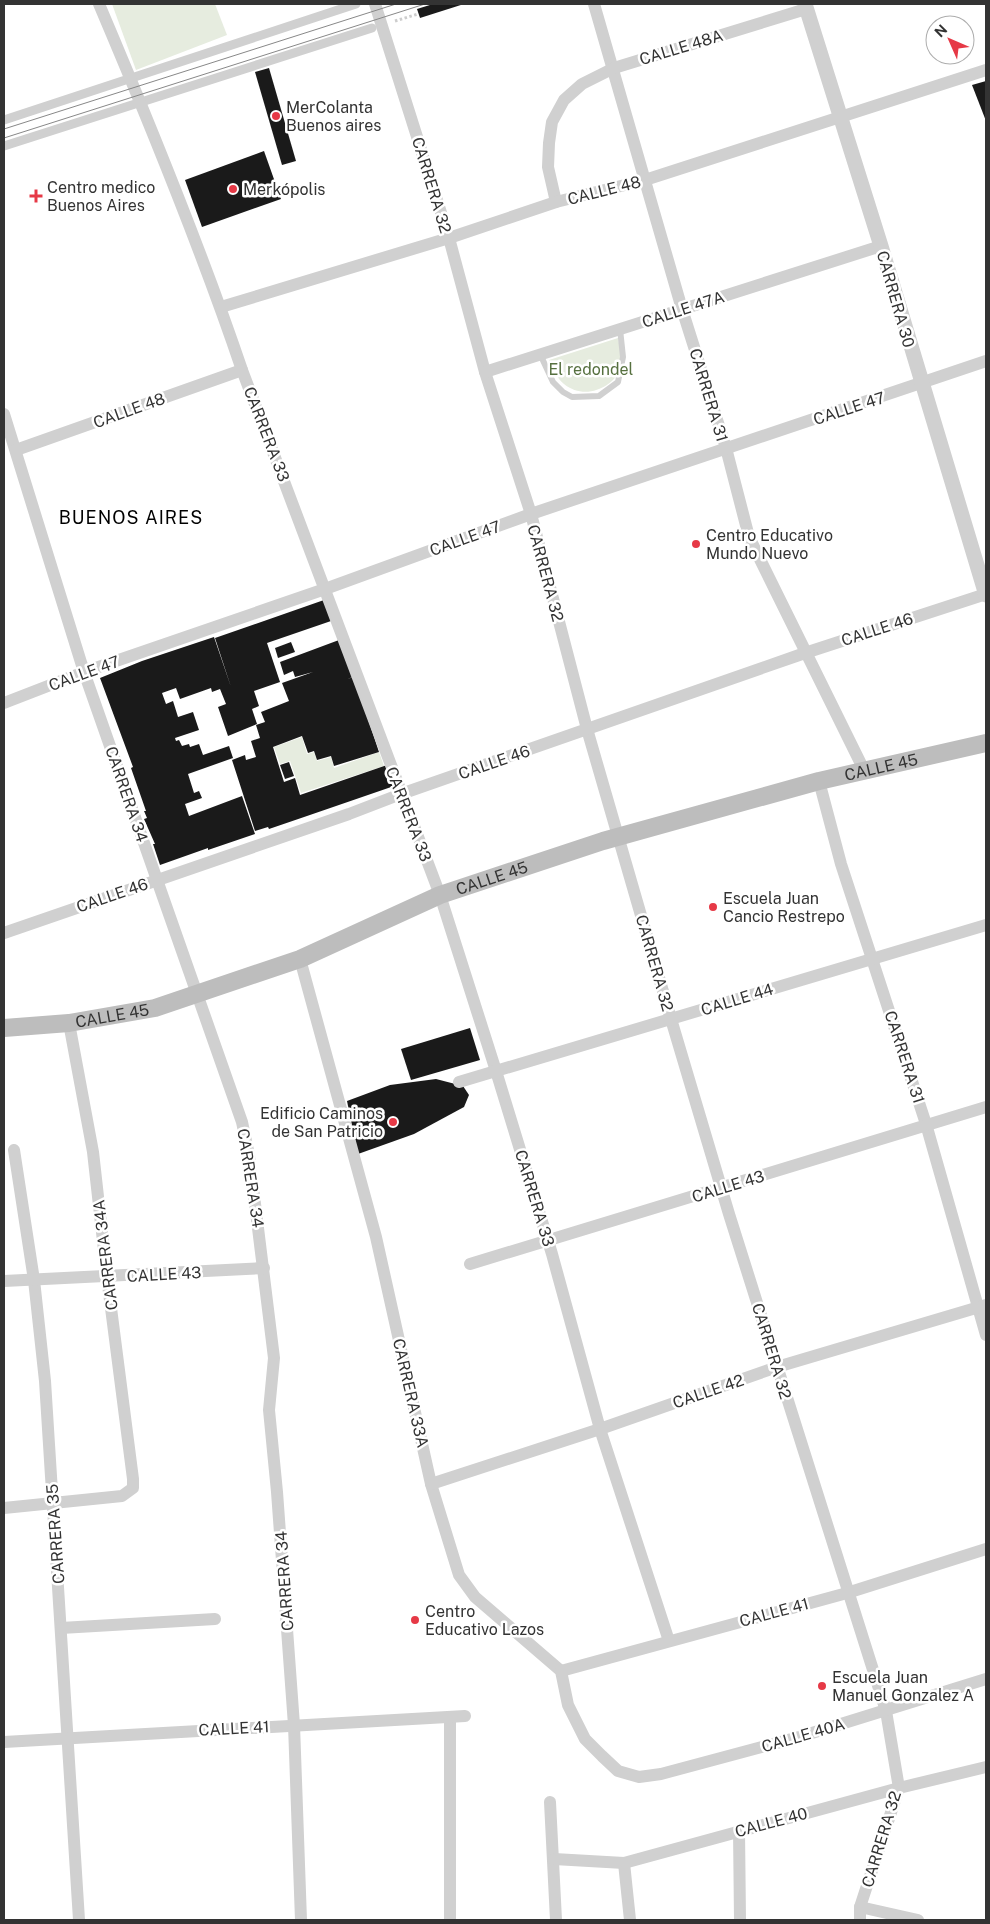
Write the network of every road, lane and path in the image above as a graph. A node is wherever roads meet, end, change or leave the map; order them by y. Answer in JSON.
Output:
{"nodes":[{"id":1,"x":99,"y":4,"type":"edge"},
{"id":2,"x":356,"y":4,"type":"edge"},
{"id":3,"x":375,"y":4,"type":"edge"},
{"id":4,"x":594,"y":4,"type":"edge"},
{"id":5,"x":805,"y":6,"type":"edge"},
{"id":6,"x":418,"y":14,"type":"dead end"},
{"id":7,"x":392,"y":22,"type":"dead end"},
{"id":8,"x":372,"y":28,"type":"dead end"},
{"id":9,"x":614,"y":68,"type":"junction"},
{"id":10,"x":986,"y":70,"type":"edge"},
{"id":11,"x":131,"y":79,"type":"junction"},
{"id":12,"x":141,"y":102,"type":"junction"},
{"id":13,"x":839,"y":116,"type":"junction"},
{"id":14,"x":4,"y":120,"type":"edge"},
{"id":15,"x":4,"y":146,"type":"edge"},
{"id":16,"x":645,"y":180,"type":"junction"},
{"id":17,"x":556,"y":202,"type":"junction"},
{"id":18,"x":449,"y":238,"type":"junction"},
{"id":19,"x":881,"y":246,"type":"junction"},
{"id":20,"x":221,"y":307,"type":"junction"},
{"id":21,"x":682,"y":309,"type":"junction"},
{"id":22,"x":620,"y":328,"type":"junction"},
{"id":23,"x":540,"y":354,"type":"junction"},
{"id":24,"x":986,"y":362,"type":"edge"},
{"id":25,"x":242,"y":370,"type":"junction"},
{"id":26,"x":485,"y":372,"type":"junction"},
{"id":27,"x":921,"y":384,"type":"junction"},
{"id":28,"x":4,"y":414,"type":"edge"},
{"id":29,"x":726,"y":448,"type":"junction"},
{"id":30,"x":16,"y":450,"type":"junction"},
{"id":31,"x":531,"y":514,"type":"junction"},
{"id":32,"x":325,"y":589,"type":"junction"},
{"id":33,"x":986,"y":594,"type":"edge"},
{"id":34,"x":805,"y":653,"type":"junction"},
{"id":35,"x":84,"y":672,"type":"junction"},
{"id":36,"x":4,"y":703,"type":"edge"},
{"id":37,"x":587,"y":729,"type":"junction"},
{"id":38,"x":986,"y":743,"type":"edge"},
{"id":39,"x":864,"y":770,"type":"junction"},
{"id":40,"x":819,"y":781,"type":"junction"},
{"id":41,"x":401,"y":794,"type":"junction"},
{"id":42,"x":618,"y":836,"type":"junction"},
{"id":43,"x":157,"y":879,"type":"junction"},
{"id":44,"x":440,"y":895,"type":"junction"},
{"id":45,"x":986,"y":925,"type":"edge"},
{"id":46,"x":4,"y":933,"type":"edge"},
{"id":47,"x":873,"y":957,"type":"junction"},
{"id":48,"x":300,"y":959,"type":"junction"},
{"id":49,"x":196,"y":995,"type":"junction"},
{"id":50,"x":671,"y":1019,"type":"junction"},
{"id":51,"x":69,"y":1023,"type":"junction"},
{"id":52,"x":4,"y":1028,"type":"edge"},
{"id":53,"x":496,"y":1071,"type":"junction"},
{"id":54,"x":459,"y":1082,"type":"dead end"},
{"id":55,"x":986,"y":1107,"type":"edge"},
{"id":56,"x":926,"y":1124,"type":"junction"},
{"id":57,"x":14,"y":1150,"type":"dead end"},
{"id":58,"x":723,"y":1188,"type":"junction"},
{"id":59,"x":547,"y":1240,"type":"junction"},
{"id":60,"x":470,"y":1264,"type":"dead end"},
{"id":61,"x":264,"y":1268,"type":"junction"},
{"id":62,"x":107,"y":1277,"type":"junction"},
{"id":63,"x":34,"y":1280,"type":"junction"},
{"id":64,"x":4,"y":1281,"type":"edge"},
{"id":65,"x":982,"y":1306,"type":"edge"},
{"id":66,"x":986,"y":1334,"type":"edge"},
{"id":67,"x":777,"y":1367,"type":"junction"},
{"id":68,"x":600,"y":1429,"type":"junction"},
{"id":69,"x":431,"y":1484,"type":"junction"},
{"id":70,"x":54,"y":1503,"type":"junction"},
{"id":71,"x":4,"y":1508,"type":"edge"},
{"id":72,"x":986,"y":1549,"type":"edge"},
{"id":73,"x":847,"y":1592,"type":"junction"},
{"id":74,"x":215,"y":1619,"type":"dead end"},
{"id":75,"x":61,"y":1628,"type":"junction"},
{"id":76,"x":669,"y":1641,"type":"junction"},
{"id":77,"x":561,"y":1671,"type":"junction"},
{"id":78,"x":986,"y":1679,"type":"edge"},
{"id":79,"x":886,"y":1711,"type":"junction"},
{"id":80,"x":465,"y":1716,"type":"dead end"},
{"id":81,"x":450,"y":1718,"type":"junction"},
{"id":82,"x":294,"y":1725,"type":"junction"},
{"id":83,"x":68,"y":1738,"type":"junction"},
{"id":84,"x":4,"y":1742,"type":"edge"},
{"id":85,"x":986,"y":1767,"type":"edge"},
{"id":86,"x":899,"y":1788,"type":"junction"},
{"id":87,"x":550,"y":1802,"type":"dead end"},
{"id":88,"x":739,"y":1830,"type":"junction"},
{"id":89,"x":554,"y":1859,"type":"junction"},
{"id":90,"x":624,"y":1863,"type":"junction"},
{"id":91,"x":860,"y":1907,"type":"junction"},
{"id":92,"x":79,"y":1920,"type":"edge"},
{"id":93,"x":301,"y":1920,"type":"edge"},
{"id":94,"x":450,"y":1920,"type":"edge"},
{"id":95,"x":556,"y":1920,"type":"edge"},
{"id":96,"x":630,"y":1920,"type":"edge"},
{"id":97,"x":740,"y":1920,"type":"edge"},
{"id":98,"x":860,"y":1920,"type":"edge"},
{"id":99,"x":918,"y":1920,"type":"edge"}],
"edges":[{"from":1,"to":11,"type":"street","name":"CARRERA 33"},
{"from":2,"to":11,"type":"street"},
{"from":3,"to":18,"type":"street","name":"CARRERA 32"},
{"from":4,"to":9,"type":"street","name":"CARRERA 31"},
{"from":5,"to":9,"type":"street","name":"CALLE 48A"},
{"from":5,"to":13,"type":"street","name":"CARRERA 30"},
{"from":6,"to":7,"type":"path"},
{"from":8,"to":12,"type":"street"},
{"from":9,"to":16,"type":"street","name":"CARRERA 31"},
{"from":9,"to":17,"type":"street","name":"CALLE 48A"},
{"from":10,"to":13,"type":"street","name":"CALLE 48"},
{"from":11,"to":12,"type":"street","name":"CARRERA 33"},
{"from":11,"to":14,"type":"street"},
{"from":12,"to":15,"type":"street"},
{"from":12,"to":20,"type":"street","name":"CARRERA 33"},
{"from":13,"to":16,"type":"street","name":"CALLE 48"},
{"from":13,"to":19,"type":"street","name":"CARRERA 30"},
{"from":16,"to":17,"type":"street","name":"CALLE 48"},
{"from":16,"to":21,"type":"street","name":"CARRERA 31"},
{"from":17,"to":18,"type":"street","name":"CALLE 48"},
{"from":18,"to":20,"type":"street","name":"CALLE 48"},
{"from":18,"to":26,"type":"street","name":"CARRERA 32"},
{"from":19,"to":21,"type":"street","name":"CALLE 47A"},
{"from":19,"to":27,"type":"street","name":"CARRERA 30"},
{"from":20,"to":25,"type":"street","name":"CARRERA 33"},
{"from":21,"to":22,"type":"street","name":"CALLE 47A"},
{"from":21,"to":29,"type":"street","name":"CARRERA 31"},
{"from":22,"to":23,"type":"street","name":"CALLE 47A"},
{"from":22,"to":23,"type":"lane"},
{"from":23,"to":26,"type":"street","name":"CALLE 47A"},
{"from":24,"to":27,"type":"street","name":"CALLE 47"},
{"from":25,"to":30,"type":"street","name":"CALLE 48"},
{"from":25,"to":32,"type":"street","name":"CARRERA 33"},
{"from":26,"to":31,"type":"street","name":"CARRERA 32"},
{"from":27,"to":29,"type":"street","name":"CALLE 47"},
{"from":27,"to":33,"type":"street","name":"CARRERA 30"},
{"from":28,"to":30,"type":"street","name":"CARRERA 34"},
{"from":29,"to":31,"type":"street","name":"CALLE 47"},
{"from":29,"to":34,"type":"street","name":"CARRERA 31"},
{"from":30,"to":35,"type":"street","name":"CARRERA 34"},
{"from":31,"to":32,"type":"street","name":"CALLE 47"},
{"from":31,"to":37,"type":"street","name":"CARRERA 32"},
{"from":32,"to":35,"type":"street","name":"CALLE 47"},
{"from":32,"to":41,"type":"street","name":"CARRERA 33"},
{"from":33,"to":34,"type":"street","name":"CALLE 46"},
{"from":34,"to":37,"type":"street","name":"CALLE 46"},
{"from":34,"to":39,"type":"street","name":"CARRERA 31"},
{"from":35,"to":36,"type":"street","name":"CALLE 47"},
{"from":35,"to":43,"type":"street","name":"CARRERA 34"},
{"from":37,"to":41,"type":"street","name":"CALLE 46"},
{"from":37,"to":42,"type":"street","name":"CARRERA 32"},
{"from":38,"to":39,"type":"main road","name":"CALLE 45"},
{"from":39,"to":40,"type":"main road","name":"CALLE 45"},
{"from":40,"to":42,"type":"main road","name":"CALLE 45"},
{"from":40,"to":47,"type":"street","name":"CARRERA 31"},
{"from":41,"to":43,"type":"street","name":"CALLE 46"},
{"from":41,"to":44,"type":"street","name":"CARRERA 33"},
{"from":42,"to":44,"type":"main road","name":"CALLE 45"},
{"from":42,"to":50,"type":"street","name":"CARRERA 32"},
{"from":43,"to":46,"type":"street","name":"CALLE 46"},
{"from":43,"to":49,"type":"street","name":"CARRERA 34"},
{"from":44,"to":48,"type":"main road","name":"CALLE 45"},
{"from":44,"to":53,"type":"street","name":"CARRERA 33"},
{"from":45,"to":47,"type":"street","name":"CALLE 44"},
{"from":47,"to":50,"type":"street","name":"CALLE 44"},
{"from":47,"to":56,"type":"street","name":"CARRERA 31"},
{"from":48,"to":49,"type":"main road","name":"CALLE 45"},
{"from":48,"to":69,"type":"street","name":"CARRERA 33A"},
{"from":49,"to":51,"type":"main road","name":"CALLE 45"},
{"from":49,"to":61,"type":"street","name":"CARRERA 34"},
{"from":50,"to":53,"type":"street","name":"CALLE 44"},
{"from":50,"to":58,"type":"street","name":"CARRERA 32"},
{"from":51,"to":52,"type":"main road","name":"CALLE 45"},
{"from":51,"to":62,"type":"street","name":"CARRERA 34A"},
{"from":53,"to":54,"type":"street","name":"CALLE 44"},
{"from":53,"to":59,"type":"street","name":"CARRERA 33"},
{"from":55,"to":56,"type":"street","name":"CALLE 43"},
{"from":56,"to":58,"type":"street","name":"CALLE 43"},
{"from":56,"to":65,"type":"street","name":"CARRERA 31"},
{"from":57,"to":63,"type":"street","name":"CARRERA 35"},
{"from":58,"to":59,"type":"street","name":"CALLE 43"},
{"from":58,"to":67,"type":"street","name":"CARRERA 32"},
{"from":59,"to":60,"type":"street","name":"CALLE 43"},
{"from":59,"to":68,"type":"street","name":"CARRERA 33"},
{"from":61,"to":62,"type":"street","name":"CALLE 43"},
{"from":61,"to":82,"type":"street","name":"CARRERA 34"},
{"from":62,"to":63,"type":"street","name":"CALLE 43"},
{"from":62,"to":70,"type":"street","name":"CARRERA 34A"},
{"from":63,"to":64,"type":"street","name":"CALLE 43"},
{"from":63,"to":70,"type":"street","name":"CARRERA 35"},
{"from":65,"to":66,"type":"street","name":"CARRERA 31"},
{"from":65,"to":67,"type":"street","name":"CALLE 42"},
{"from":67,"to":68,"type":"street","name":"CALLE 42"},
{"from":67,"to":73,"type":"street","name":"CARRERA 32"},
{"from":68,"to":69,"type":"street","name":"CALLE 42"},
{"from":68,"to":76,"type":"street","name":"CARRERA 33"},
{"from":69,"to":77,"type":"street","name":"CARRERA 33A"},
{"from":70,"to":71,"type":"street"},
{"from":70,"to":75,"type":"street","name":"CARRERA 35"},
{"from":72,"to":73,"type":"street","name":"CALLE 41"},
{"from":73,"to":76,"type":"street","name":"CALLE 41"},
{"from":73,"to":79,"type":"street","name":"CARRERA 32"},
{"from":74,"to":75,"type":"street"},
{"from":75,"to":83,"type":"street","name":"CARRERA 35"},
{"from":76,"to":77,"type":"street","name":"CALLE 41"},
{"from":77,"to":79,"type":"street","name":"CALLE 40A"},
{"from":78,"to":79,"type":"street","name":"CALLE 40A"},
{"from":79,"to":86,"type":"street","name":"CARRERA 32"},
{"from":80,"to":81,"type":"street","name":"CALLE 41"},
{"from":81,"to":82,"type":"street","name":"CALLE 41"},
{"from":81,"to":94,"type":"street"},
{"from":82,"to":83,"type":"street","name":"CALLE 41"},
{"from":82,"to":93,"type":"street","name":"CARRERA 34"},
{"from":83,"to":84,"type":"street","name":"CALLE 41"},
{"from":83,"to":92,"type":"street","name":"CARRERA 35"},
{"from":85,"to":86,"type":"street","name":"CALLE 40"},
{"from":86,"to":88,"type":"street","name":"CALLE 40"},
{"from":86,"to":91,"type":"street","name":"CARRERA 32"},
{"from":87,"to":89,"type":"street"},
{"from":88,"to":90,"type":"street","name":"CALLE 40"},
{"from":88,"to":97,"type":"street"},
{"from":89,"to":90,"type":"street","name":"CALLE 40"},
{"from":89,"to":95,"type":"street"},
{"from":90,"to":96,"type":"street"},
{"from":91,"to":98,"type":"street","name":"CARRERA 32"},
{"from":91,"to":99,"type":"street"}]}
